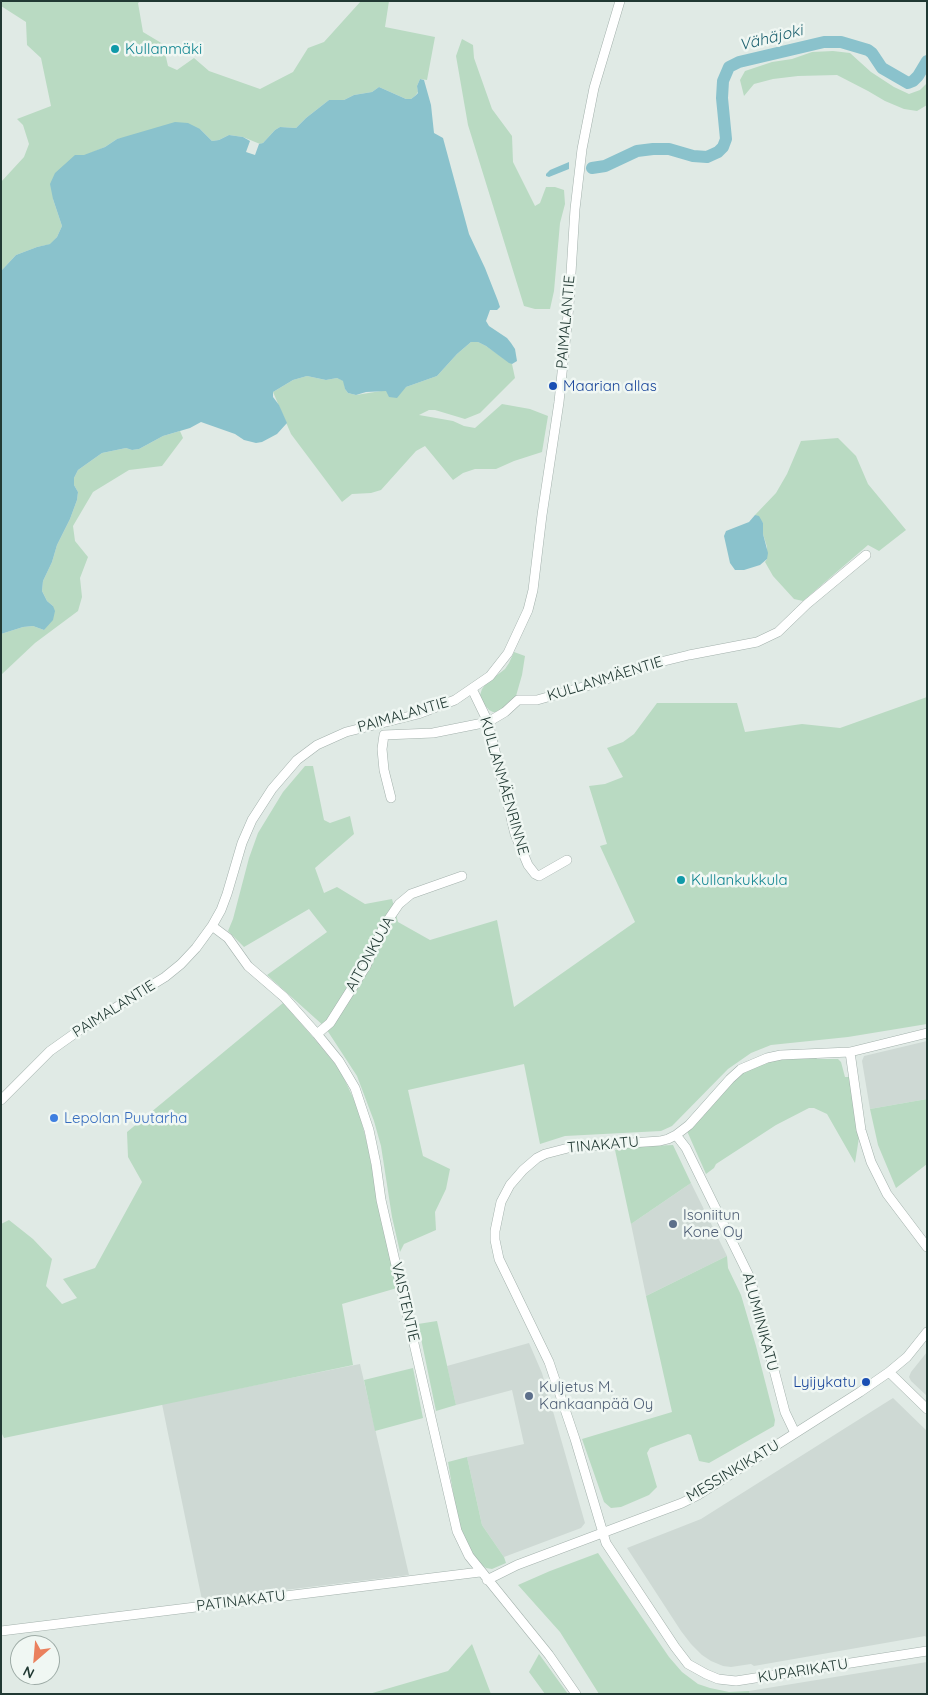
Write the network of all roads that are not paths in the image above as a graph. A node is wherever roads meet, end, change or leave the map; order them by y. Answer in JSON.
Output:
{"nodes":[{"id":1,"x":620,"y":1,"type":"edge"},
{"id":2,"x":866,"y":555,"type":"dead end"},
{"id":3,"x":472,"y":689,"type":"junction"},
{"id":4,"x":488,"y":722,"type":"junction"},
{"id":5,"x":391,"y":798,"type":"dead end"},
{"id":6,"x":567,"y":860,"type":"dead end"},
{"id":7,"x":462,"y":876,"type":"dead end"},
{"id":8,"x":212,"y":926,"type":"junction"},
{"id":9,"x":927,"y":1033,"type":"edge"},
{"id":10,"x":316,"y":1034,"type":"junction"},
{"id":11,"x":850,"y":1052,"type":"junction"},
{"id":12,"x":1,"y":1100,"type":"edge"},
{"id":13,"x":676,"y":1135,"type":"junction"},
{"id":14,"x":927,"y":1247,"type":"edge"},
{"id":15,"x":927,"y":1332,"type":"edge"},
{"id":16,"x":889,"y":1372,"type":"junction"},
{"id":17,"x":927,"y":1409,"type":"edge"},
{"id":18,"x":795,"y":1434,"type":"junction"},
{"id":19,"x":603,"y":1533,"type":"junction"},
{"id":20,"x":480,"y":1572,"type":"junction"},
{"id":21,"x":487,"y":1580,"type":"junction"},
{"id":22,"x":1,"y":1631,"type":"edge"},
{"id":23,"x":927,"y":1651,"type":"edge"},
{"id":24,"x":576,"y":1694,"type":"edge"}],
"edges":[{"from":1,"to":3,"type":"street","name":"PAIMALANTIE"},
{"from":2,"to":4,"type":"street","name":"KULLANMÄENTIE"},
{"from":3,"to":4,"type":"street","name":"KULLANMÄENRINNE"},
{"from":3,"to":8,"type":"street","name":"PAIMALANTIE"},
{"from":4,"to":5,"type":"street","name":"KULLANMÄENTIE"},
{"from":4,"to":6,"type":"street","name":"KULLANMÄENRINNE"},
{"from":7,"to":10,"type":"street","name":"AITONKUJA"},
{"from":8,"to":10,"type":"street","name":"VAISTENTIE"},
{"from":8,"to":12,"type":"street","name":"PAIMALANTIE"},
{"from":9,"to":11,"type":"street","name":"TINAKATU"},
{"from":10,"to":20,"type":"street","name":"VAISTENTIE"},
{"from":11,"to":13,"type":"street","name":"TINAKATU"},
{"from":11,"to":14,"type":"street"},
{"from":13,"to":18,"type":"street","name":"ALUMIINIKATU"},
{"from":13,"to":19,"type":"street","name":"TINAKATU"},
{"from":15,"to":16,"type":"street","name":"MESSINKIKATU"},
{"from":16,"to":17,"type":"street"},
{"from":16,"to":18,"type":"street","name":"MESSINKIKATU"},
{"from":18,"to":19,"type":"street","name":"MESSINKIKATU"},
{"from":19,"to":21,"type":"street","name":"MESSINKIKATU"},
{"from":19,"to":23,"type":"street","name":"KUPARIKATU"},
{"from":20,"to":21,"type":"street","name":"VAISTENTIE"},
{"from":20,"to":22,"type":"street","name":"PATINAKATU"},
{"from":21,"to":24,"type":"street","name":"VAISTENTIE"}]}
